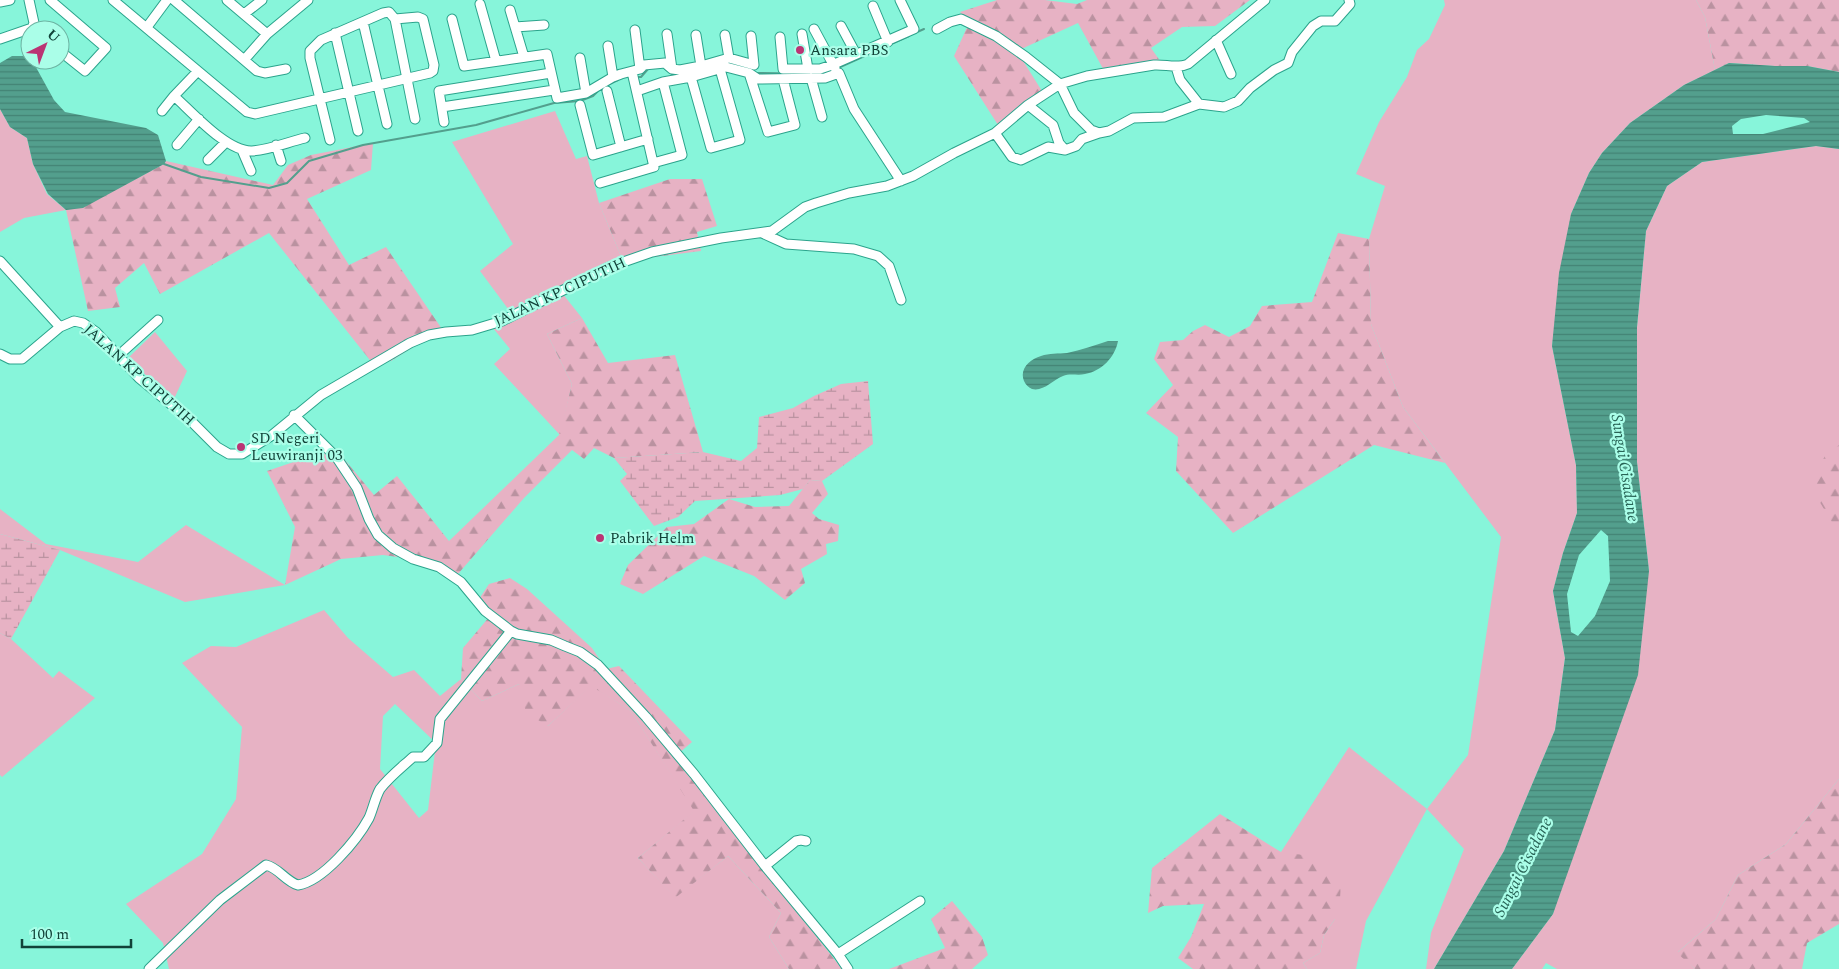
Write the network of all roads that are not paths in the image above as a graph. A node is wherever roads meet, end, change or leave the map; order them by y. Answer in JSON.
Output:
{"nodes":[{"id":1,"x":10,"y":0,"type":"edge"},
{"id":2,"x":29,"y":0,"type":"edge"},
{"id":3,"x":50,"y":0,"type":"edge"},
{"id":4,"x":113,"y":0,"type":"edge"},
{"id":5,"x":167,"y":0,"type":"edge"},
{"id":6,"x":174,"y":0,"type":"edge"},
{"id":7,"x":227,"y":0,"type":"edge"},
{"id":8,"x":262,"y":0,"type":"edge"},
{"id":9,"x":308,"y":0,"type":"edge"},
{"id":10,"x":1265,"y":0,"type":"edge"},
{"id":11,"x":1349,"y":0,"type":"edge"},
{"id":12,"x":902,"y":1,"type":"edge"},
{"id":13,"x":0,"y":2,"type":"edge"},
{"id":14,"x":480,"y":4,"type":"dead end"},
{"id":15,"x":873,"y":6,"type":"dead end"},
{"id":16,"x":510,"y":10,"type":"dead end"},
{"id":17,"x":244,"y":14,"type":"junction"},
{"id":18,"x":395,"y":19,"type":"junction"},
{"id":19,"x":452,"y":19,"type":"dead end"},
{"id":20,"x":33,"y":20,"type":"edge"},
{"id":21,"x":363,"y":22,"type":"junction"},
{"id":22,"x":544,"y":25,"type":"dead end"},
{"id":23,"x":841,"y":26,"type":"dead end"},
{"id":24,"x":147,"y":27,"type":"junction"},
{"id":25,"x":515,"y":27,"type":"junction"},
{"id":26,"x":814,"y":29,"type":"dead end"},
{"id":27,"x":937,"y":29,"type":"dead end"},
{"id":28,"x":635,"y":30,"type":"dead end"},
{"id":29,"x":20,"y":33,"type":"edge"},
{"id":30,"x":335,"y":33,"type":"junction"},
{"id":31,"x":267,"y":34,"type":"junction"},
{"id":32,"x":667,"y":34,"type":"dead end"},
{"id":33,"x":802,"y":34,"type":"dead end"},
{"id":34,"x":696,"y":36,"type":"dead end"},
{"id":35,"x":726,"y":36,"type":"dead end"},
{"id":36,"x":751,"y":36,"type":"dead end"},
{"id":37,"x":780,"y":37,"type":"dead end"},
{"id":38,"x":0,"y":39,"type":"edge"},
{"id":39,"x":1216,"y":40,"type":"junction"},
{"id":40,"x":888,"y":42,"type":"junction"},
{"id":41,"x":608,"y":46,"type":"dead end"},
{"id":42,"x":856,"y":54,"type":"junction"},
{"id":43,"x":524,"y":57,"type":"junction"},
{"id":44,"x":580,"y":58,"type":"dead end"},
{"id":45,"x":729,"y":58,"type":"junction"},
{"id":46,"x":70,"y":59,"type":"edge"},
{"id":47,"x":245,"y":60,"type":"junction"},
{"id":48,"x":496,"y":61,"type":"junction"},
{"id":49,"x":832,"y":65,"type":"junction"},
{"id":50,"x":702,"y":66,"type":"junction"},
{"id":51,"x":1176,"y":67,"type":"junction"},
{"id":52,"x":672,"y":68,"type":"junction"},
{"id":53,"x":286,"y":69,"type":"dead end"},
{"id":54,"x":720,"y":69,"type":"junction"},
{"id":55,"x":197,"y":72,"type":"junction"},
{"id":56,"x":839,"y":72,"type":"junction"},
{"id":57,"x":551,"y":73,"type":"junction"},
{"id":58,"x":749,"y":73,"type":"junction"},
{"id":59,"x":635,"y":74,"type":"junction"},
{"id":60,"x":783,"y":74,"type":"junction"},
{"id":61,"x":809,"y":74,"type":"junction"},
{"id":62,"x":1231,"y":74,"type":"dead end"},
{"id":63,"x":613,"y":77,"type":"junction"},
{"id":64,"x":691,"y":77,"type":"junction"},
{"id":65,"x":407,"y":79,"type":"junction"},
{"id":66,"x":663,"y":82,"type":"junction"},
{"id":67,"x":1060,"y":84,"type":"junction"},
{"id":68,"x":378,"y":85,"type":"junction"},
{"id":69,"x":554,"y":90,"type":"junction"},
{"id":70,"x":350,"y":91,"type":"junction"},
{"id":71,"x":607,"y":91,"type":"dead end"},
{"id":72,"x":636,"y":91,"type":"junction"},
{"id":73,"x":586,"y":93,"type":"junction"},
{"id":74,"x":174,"y":96,"type":"junction"},
{"id":75,"x":321,"y":99,"type":"junction"},
{"id":76,"x":1199,"y":104,"type":"junction"},
{"id":77,"x":580,"y":105,"type":"dead end"},
{"id":78,"x":1028,"y":105,"type":"junction"},
{"id":79,"x":442,"y":107,"type":"junction"},
{"id":80,"x":162,"y":111,"type":"dead end"},
{"id":81,"x":822,"y":117,"type":"dead end"},
{"id":82,"x":199,"y":119,"type":"junction"},
{"id":83,"x":415,"y":119,"type":"dead end"},
{"id":84,"x":444,"y":122,"type":"dead end"},
{"id":85,"x":387,"y":124,"type":"dead end"},
{"id":86,"x":358,"y":131,"type":"dead end"},
{"id":87,"x":995,"y":133,"type":"junction"},
{"id":88,"x":1098,"y":134,"type":"junction"},
{"id":89,"x":305,"y":138,"type":"dead end"},
{"id":90,"x":648,"y":139,"type":"junction"},
{"id":91,"x":330,"y":140,"type":"dead end"},
{"id":92,"x":226,"y":142,"type":"junction"},
{"id":93,"x":177,"y":145,"type":"dead end"},
{"id":94,"x":276,"y":145,"type":"junction"},
{"id":95,"x":620,"y":147,"type":"junction"},
{"id":96,"x":242,"y":150,"type":"junction"},
{"id":97,"x":1065,"y":150,"type":"junction"},
{"id":98,"x":208,"y":160,"type":"dead end"},
{"id":99,"x":281,"y":161,"type":"dead end"},
{"id":100,"x":653,"y":162,"type":"junction"},
{"id":101,"x":251,"y":171,"type":"dead end"},
{"id":102,"x":901,"y":181,"type":"junction"},
{"id":103,"x":600,"y":183,"type":"dead end"},
{"id":104,"x":762,"y":233,"type":"junction"},
{"id":105,"x":0,"y":261,"type":"edge"},
{"id":106,"x":902,"y":300,"type":"dead end"},
{"id":107,"x":158,"y":320,"type":"dead end"},
{"id":108,"x":60,"y":327,"type":"junction"},
{"id":109,"x":0,"y":354,"type":"edge"},
{"id":110,"x":118,"y":356,"type":"junction"},
{"id":111,"x":294,"y":416,"type":"junction"},
{"id":112,"x":511,"y":631,"type":"junction"},
{"id":113,"x":806,"y":841,"type":"dead end"},
{"id":114,"x":765,"y":866,"type":"junction"},
{"id":115,"x":920,"y":901,"type":"dead end"},
{"id":116,"x":838,"y":954,"type":"junction"},
{"id":117,"x":149,"y":969,"type":"edge"},
{"id":118,"x":848,"y":969,"type":"edge"}],
"edges":[{"from":1,"to":13,"type":"street"},
{"from":2,"to":20,"type":"street"},
{"from":3,"to":46,"type":"street"},
{"from":4,"to":24,"type":"street"},
{"from":5,"to":24,"type":"street"},
{"from":6,"to":47,"type":"street"},
{"from":7,"to":17,"type":"street"},
{"from":8,"to":17,"type":"street"},
{"from":9,"to":31,"type":"street"},
{"from":10,"to":39,"type":"street"},
{"from":11,"to":76,"type":"street"},
{"from":12,"to":40,"type":"street"},
{"from":14,"to":48,"type":"street"},
{"from":15,"to":40,"type":"street"},
{"from":16,"to":25,"type":"street"},
{"from":17,"to":31,"type":"street"},
{"from":18,"to":21,"type":"street"},
{"from":18,"to":65,"type":"street"},
{"from":18,"to":65,"type":"street"},
{"from":19,"to":48,"type":"street"},
{"from":21,"to":30,"type":"street"},
{"from":21,"to":68,"type":"street"},
{"from":22,"to":25,"type":"street"},
{"from":23,"to":42,"type":"street"},
{"from":24,"to":55,"type":"street"},
{"from":25,"to":43,"type":"street"},
{"from":26,"to":49,"type":"street"},
{"from":27,"to":67,"type":"street"},
{"from":28,"to":59,"type":"street"},
{"from":29,"to":38,"type":"street"},
{"from":30,"to":70,"type":"street"},
{"from":30,"to":75,"type":"street"},
{"from":31,"to":47,"type":"street"},
{"from":32,"to":52,"type":"street"},
{"from":33,"to":61,"type":"street"},
{"from":34,"to":50,"type":"street"},
{"from":35,"to":45,"type":"street"},
{"from":36,"to":45,"type":"street"},
{"from":37,"to":60,"type":"street"},
{"from":39,"to":51,"type":"street"},
{"from":39,"to":62,"type":"street"},
{"from":40,"to":42,"type":"street"},
{"from":41,"to":63,"type":"street"},
{"from":42,"to":49,"type":"street"},
{"from":43,"to":48,"type":"street"},
{"from":43,"to":57,"type":"street"},
{"from":44,"to":73,"type":"street"},
{"from":45,"to":50,"type":"street"},
{"from":47,"to":53,"type":"street"},
{"from":49,"to":56,"type":"street"},
{"from":49,"to":61,"type":"street"},
{"from":50,"to":52,"type":"street"},
{"from":51,"to":67,"type":"street","name":"JALAN KP CIPUTIH"},
{"from":51,"to":76,"type":"street"},
{"from":52,"to":59,"type":"street"},
{"from":54,"to":58,"type":"street"},
{"from":54,"to":64,"type":"street"},
{"from":54,"to":64,"type":"street"},
{"from":55,"to":74,"type":"street"},
{"from":55,"to":75,"type":"street"},
{"from":56,"to":61,"type":"street"},
{"from":56,"to":102,"type":"street"},
{"from":57,"to":69,"type":"street"},
{"from":57,"to":79,"type":"street"},
{"from":58,"to":60,"type":"street"},
{"from":58,"to":60,"type":"street"},
{"from":59,"to":63,"type":"street"},
{"from":59,"to":72,"type":"street"},
{"from":60,"to":61,"type":"street"},
{"from":61,"to":81,"type":"street"},
{"from":63,"to":73,"type":"street"},
{"from":64,"to":66,"type":"street"},
{"from":65,"to":68,"type":"street"},
{"from":65,"to":83,"type":"street"},
{"from":66,"to":72,"type":"street"},
{"from":66,"to":100,"type":"street"},
{"from":67,"to":78,"type":"street","name":"JALAN KP CIPUTIH"},
{"from":67,"to":88,"type":"street"},
{"from":68,"to":70,"type":"street"},
{"from":68,"to":85,"type":"street"},
{"from":69,"to":73,"type":"street"},
{"from":69,"to":79,"type":"street"},
{"from":70,"to":75,"type":"street"},
{"from":70,"to":86,"type":"street"},
{"from":71,"to":95,"type":"street"},
{"from":72,"to":90,"type":"street"},
{"from":74,"to":80,"type":"street"},
{"from":74,"to":82,"type":"street"},
{"from":75,"to":91,"type":"street"},
{"from":76,"to":88,"type":"street"},
{"from":77,"to":95,"type":"street"},
{"from":78,"to":87,"type":"street","name":"JALAN KP CIPUTIH"},
{"from":78,"to":97,"type":"street"},
{"from":79,"to":84,"type":"street"},
{"from":82,"to":92,"type":"street"},
{"from":82,"to":93,"type":"street"},
{"from":87,"to":97,"type":"street"},
{"from":87,"to":102,"type":"street","name":"JALAN KP CIPUTIH"},
{"from":88,"to":97,"type":"street"},
{"from":89,"to":94,"type":"street"},
{"from":90,"to":95,"type":"street"},
{"from":90,"to":100,"type":"street"},
{"from":92,"to":96,"type":"street"},
{"from":92,"to":98,"type":"street"},
{"from":94,"to":96,"type":"street"},
{"from":94,"to":99,"type":"street"},
{"from":96,"to":101,"type":"street"},
{"from":100,"to":103,"type":"street"},
{"from":102,"to":104,"type":"street","name":"JALAN KP CIPUTIH"},
{"from":104,"to":106,"type":"street"},
{"from":104,"to":111,"type":"street","name":"JALAN KP CIPUTIH"},
{"from":105,"to":108,"type":"street"},
{"from":107,"to":110,"type":"street"},
{"from":108,"to":109,"type":"street","name":"JALAN KP CIPUTIH"},
{"from":108,"to":110,"type":"street","name":"JALAN KP CIPUTIH"},
{"from":110,"to":111,"type":"street","name":"JALAN KP CIPUTIH"},
{"from":111,"to":112,"type":"street"},
{"from":112,"to":114,"type":"street"},
{"from":112,"to":117,"type":"street"},
{"from":113,"to":114,"type":"street"},
{"from":114,"to":116,"type":"street"},
{"from":115,"to":116,"type":"street"},
{"from":116,"to":118,"type":"street"}]}
